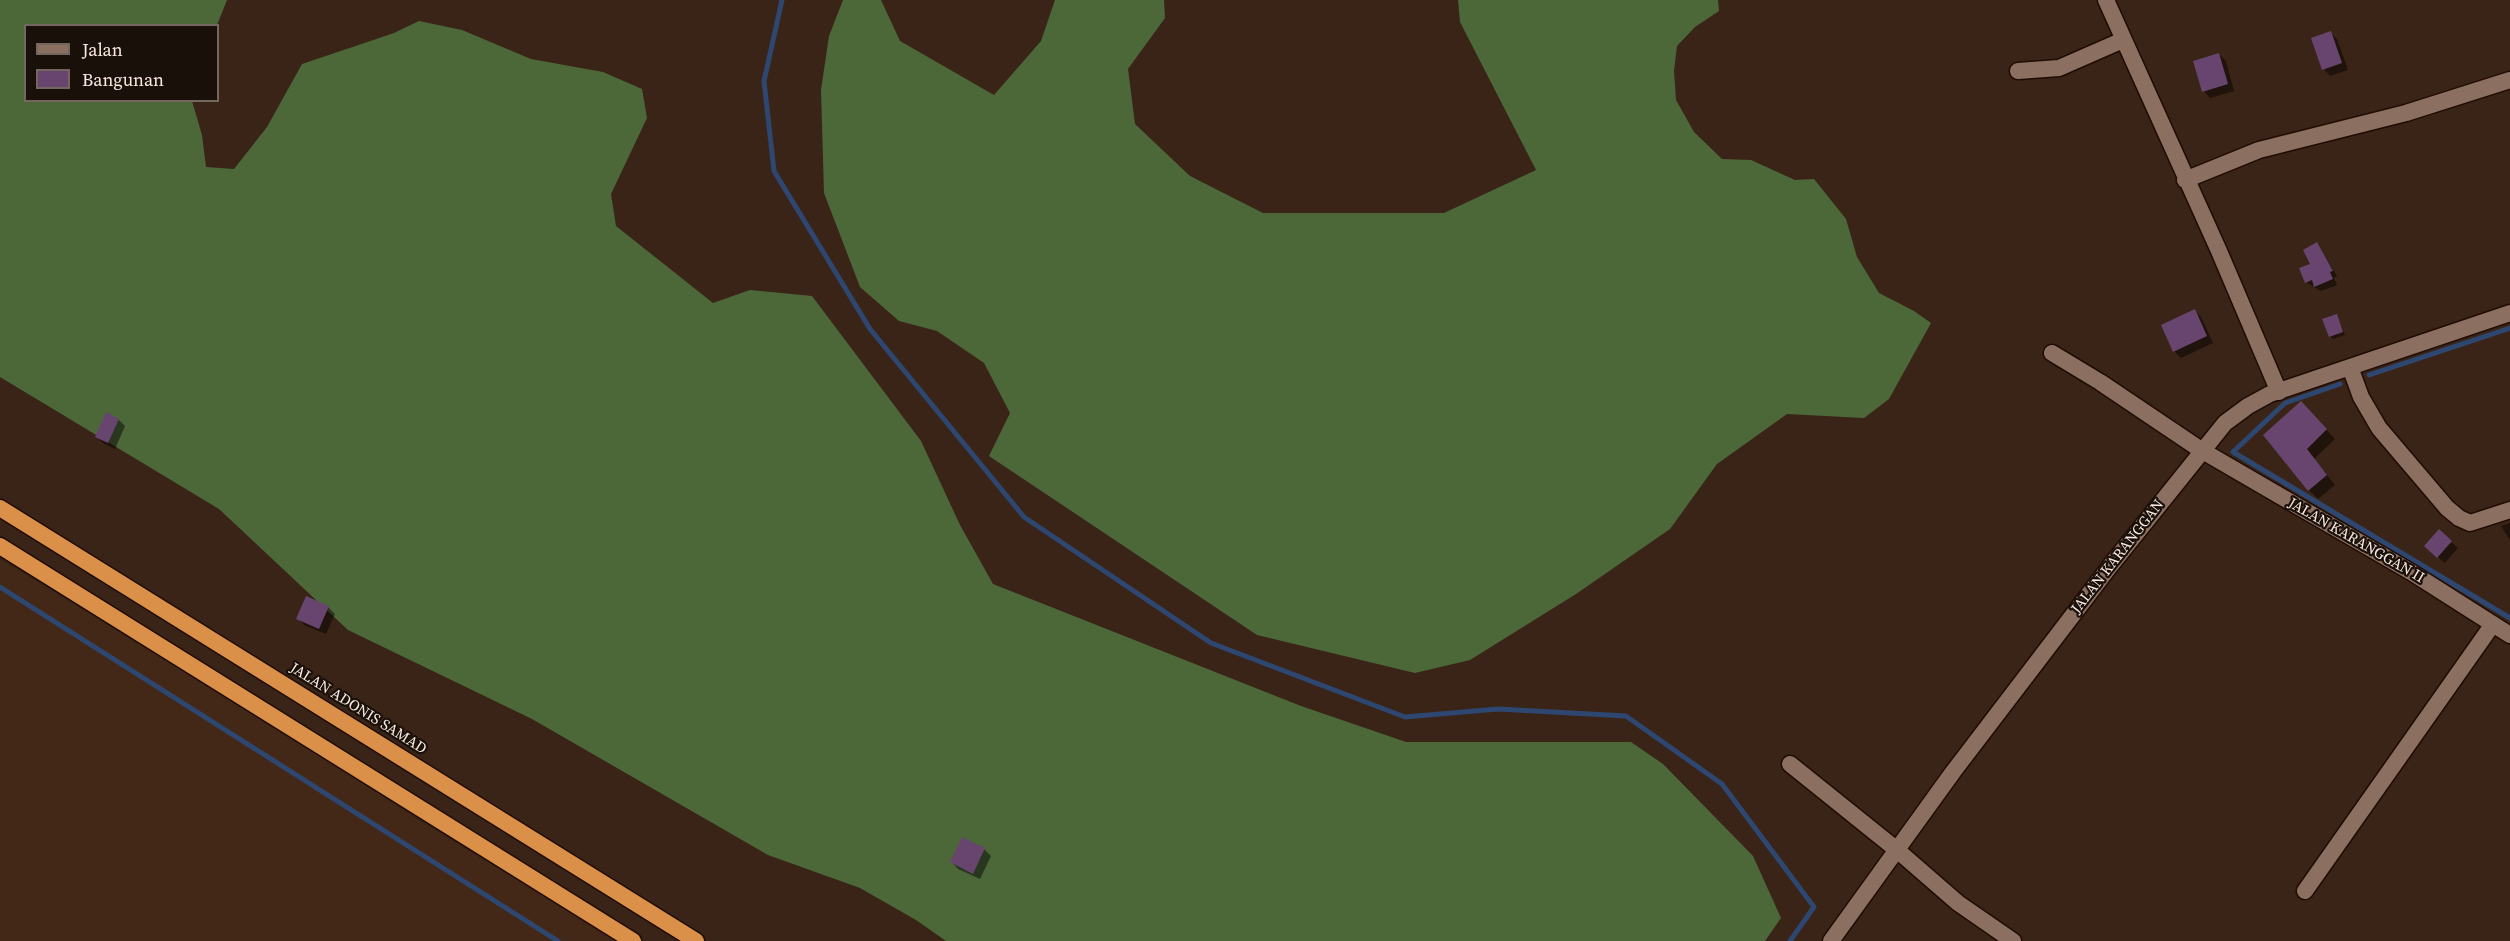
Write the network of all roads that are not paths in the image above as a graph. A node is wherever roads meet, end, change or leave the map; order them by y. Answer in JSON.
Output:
{"nodes":[{"id":1,"x":2106,"y":0,"type":"edge"},
{"id":2,"x":2123,"y":40,"type":"junction"},
{"id":3,"x":2018,"y":71,"type":"dead end"},
{"id":4,"x":2510,"y":80,"type":"edge"},
{"id":5,"x":2185,"y":180,"type":"junction"},
{"id":6,"x":2510,"y":313,"type":"edge"},
{"id":7,"x":2052,"y":353,"type":"dead end"},
{"id":8,"x":2350,"y":367,"type":"junction"},
{"id":9,"x":2279,"y":392,"type":"junction"},
{"id":10,"x":2201,"y":450,"type":"junction"},
{"id":11,"x":0,"y":508,"type":"edge"},
{"id":12,"x":2510,"y":510,"type":"edge"},
{"id":13,"x":0,"y":546,"type":"edge"},
{"id":14,"x":2493,"y":624,"type":"junction"},
{"id":15,"x":2510,"y":634,"type":"edge"},
{"id":16,"x":1790,"y":764,"type":"dead end"},
{"id":17,"x":1897,"y":850,"type":"junction"},
{"id":18,"x":2305,"y":891,"type":"dead end"},
{"id":19,"x":1837,"y":939,"type":"edge"},
{"id":20,"x":633,"y":941,"type":"edge"},
{"id":21,"x":696,"y":941,"type":"edge"},
{"id":22,"x":2013,"y":941,"type":"edge"}],
"edges":[{"from":1,"to":2,"type":"street"},
{"from":2,"to":3,"type":"street"},
{"from":2,"to":5,"type":"street"},
{"from":4,"to":5,"type":"street"},
{"from":5,"to":9,"type":"street"},
{"from":6,"to":8,"type":"street","name":"JALAN KARANGGAN"},
{"from":7,"to":10,"type":"street","name":"JALAN KARANGGAN II"},
{"from":8,"to":9,"type":"street","name":"JALAN KARANGGAN"},
{"from":8,"to":12,"type":"street"},
{"from":9,"to":10,"type":"street","name":"JALAN KARANGGAN"},
{"from":10,"to":14,"type":"street","name":"JALAN KARANGGAN II"},
{"from":10,"to":17,"type":"street","name":"JALAN KARANGGAN"},
{"from":11,"to":21,"type":"highway","name":"JALAN ADONIS SAMAD"},
{"from":13,"to":20,"type":"highway"},
{"from":14,"to":15,"type":"street","name":"JALAN KARANGGAN II"},
{"from":14,"to":18,"type":"street"},
{"from":16,"to":17,"type":"street"},
{"from":17,"to":19,"type":"street","name":"JALAN KARANGGAN"},
{"from":17,"to":22,"type":"street"}]}
